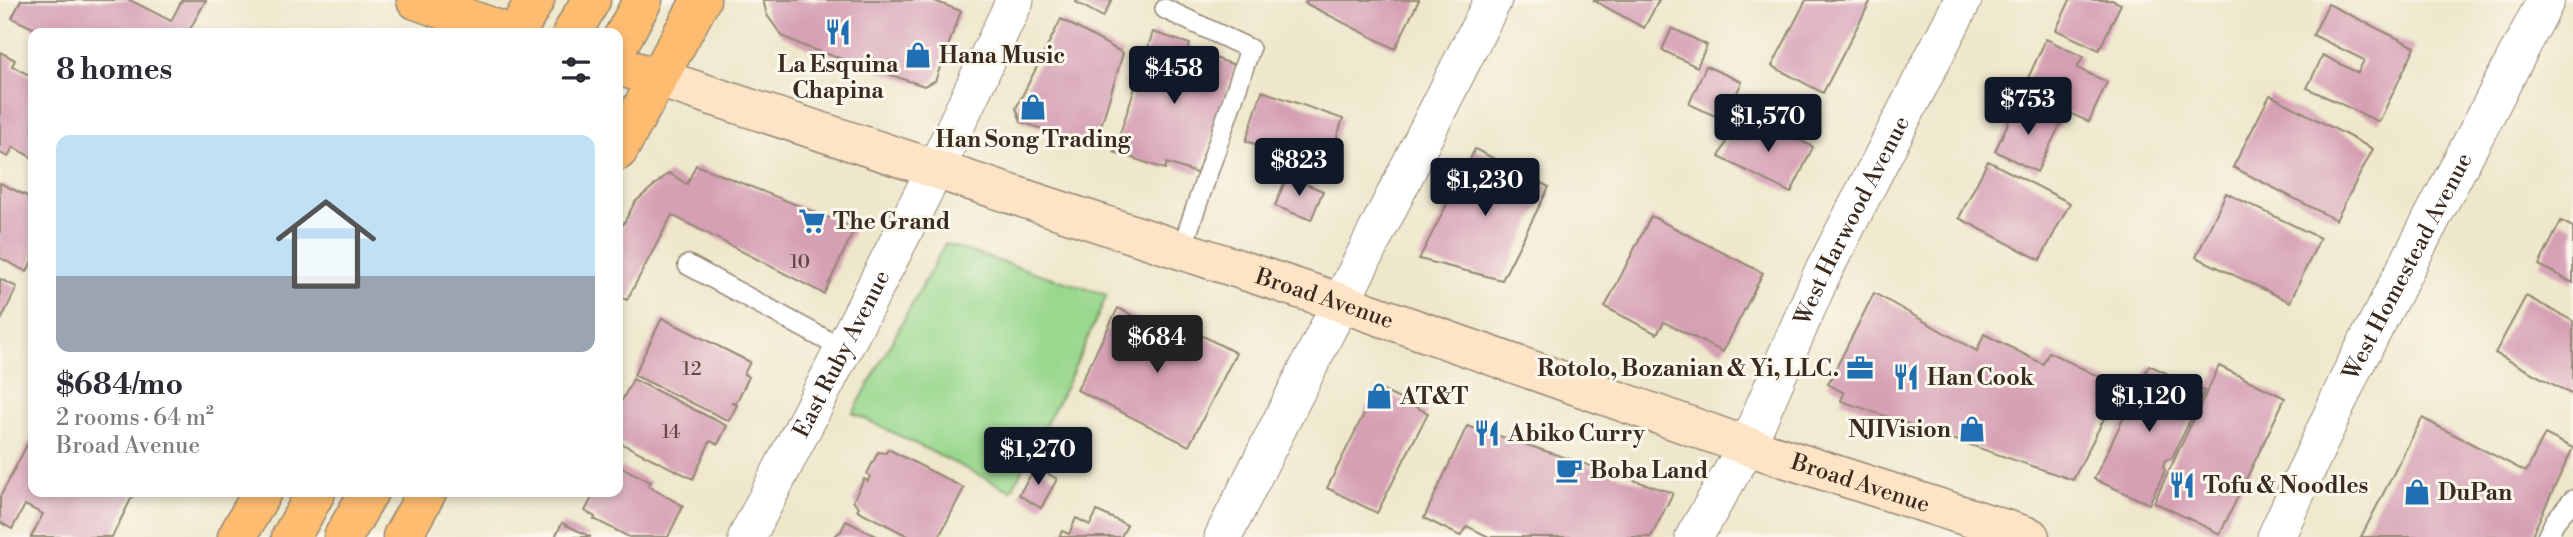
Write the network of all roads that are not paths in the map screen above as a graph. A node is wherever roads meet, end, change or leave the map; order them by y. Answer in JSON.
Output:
{"nodes":[{"id":1,"x":416,"y":0,"type":"edge"},
{"id":2,"x":536,"y":0,"type":"edge"},
{"id":3,"x":590,"y":0,"type":"edge"},
{"id":4,"x":642,"y":0,"type":"edge"},
{"id":5,"x":701,"y":0,"type":"edge"},
{"id":6,"x":1015,"y":0,"type":"edge"},
{"id":7,"x":1493,"y":0,"type":"edge"},
{"id":8,"x":1963,"y":0,"type":"edge"},
{"id":9,"x":2546,"y":0,"type":"edge"},
{"id":10,"x":1165,"y":9,"type":"dead end"},
{"id":11,"x":495,"y":28,"type":"edge"},
{"id":12,"x":519,"y":28,"type":"edge"},
{"id":13,"x":575,"y":28,"type":"edge"},
{"id":14,"x":632,"y":65,"type":"edge"},
{"id":15,"x":623,"y":120,"type":"edge"},
{"id":16,"x":935,"y":170,"type":"junction"},
{"id":17,"x":1181,"y":251,"type":"junction"},
{"id":18,"x":688,"y":265,"type":"dead end"},
{"id":19,"x":1342,"y":303,"type":"junction"},
{"id":20,"x":844,"y":349,"type":"junction"},
{"id":21,"x":1747,"y":446,"type":"junction"},
{"id":22,"x":259,"y":497,"type":"edge"},
{"id":23,"x":313,"y":497,"type":"edge"},
{"id":24,"x":366,"y":497,"type":"edge"},
{"id":25,"x":425,"y":497,"type":"edge"},
{"id":26,"x":2573,"y":500,"type":"edge"},
{"id":27,"x":237,"y":537,"type":"edge"},
{"id":28,"x":291,"y":537,"type":"edge"},
{"id":29,"x":343,"y":537,"type":"edge"},
{"id":30,"x":402,"y":537,"type":"edge"},
{"id":31,"x":747,"y":537,"type":"edge"},
{"id":32,"x":1223,"y":537,"type":"edge"},
{"id":33,"x":1694,"y":537,"type":"edge"},
{"id":34,"x":2030,"y":537,"type":"edge"},
{"id":35,"x":2276,"y":537,"type":"edge"},
{"id":36,"x":2547,"y":537,"type":"edge"}],
"edges":[{"from":1,"to":11,"type":"main road"},
{"from":2,"to":12,"type":"main road"},
{"from":3,"to":13,"type":"main road"},
{"from":4,"to":14,"type":"main road"},
{"from":5,"to":14,"type":"main road"},
{"from":6,"to":16,"type":"street","name":"East Ruby Avenue"},
{"from":7,"to":19,"type":"street"},
{"from":8,"to":21,"type":"street","name":"West Harwood Avenue"},
{"from":9,"to":35,"type":"street","name":"West Homestead Avenue"},
{"from":10,"to":17,"type":"lane"},
{"from":14,"to":15,"type":"main road"},
{"from":14,"to":16,"type":"main road","name":"Broad Avenue"},
{"from":16,"to":17,"type":"main road","name":"Broad Avenue"},
{"from":16,"to":20,"type":"street","name":"East Ruby Avenue"},
{"from":17,"to":19,"type":"main road","name":"Broad Avenue"},
{"from":18,"to":20,"type":"lane"},
{"from":19,"to":21,"type":"main road","name":"Broad Avenue"},
{"from":19,"to":32,"type":"street"},
{"from":20,"to":31,"type":"street","name":"East Ruby Avenue"},
{"from":21,"to":33,"type":"street","name":"West Harwood Avenue"},
{"from":21,"to":34,"type":"main road","name":"Broad Avenue"},
{"from":22,"to":27,"type":"main road"},
{"from":23,"to":28,"type":"main road"},
{"from":24,"to":29,"type":"main road"},
{"from":25,"to":30,"type":"main road"},
{"from":26,"to":36,"type":"lane"}]}
